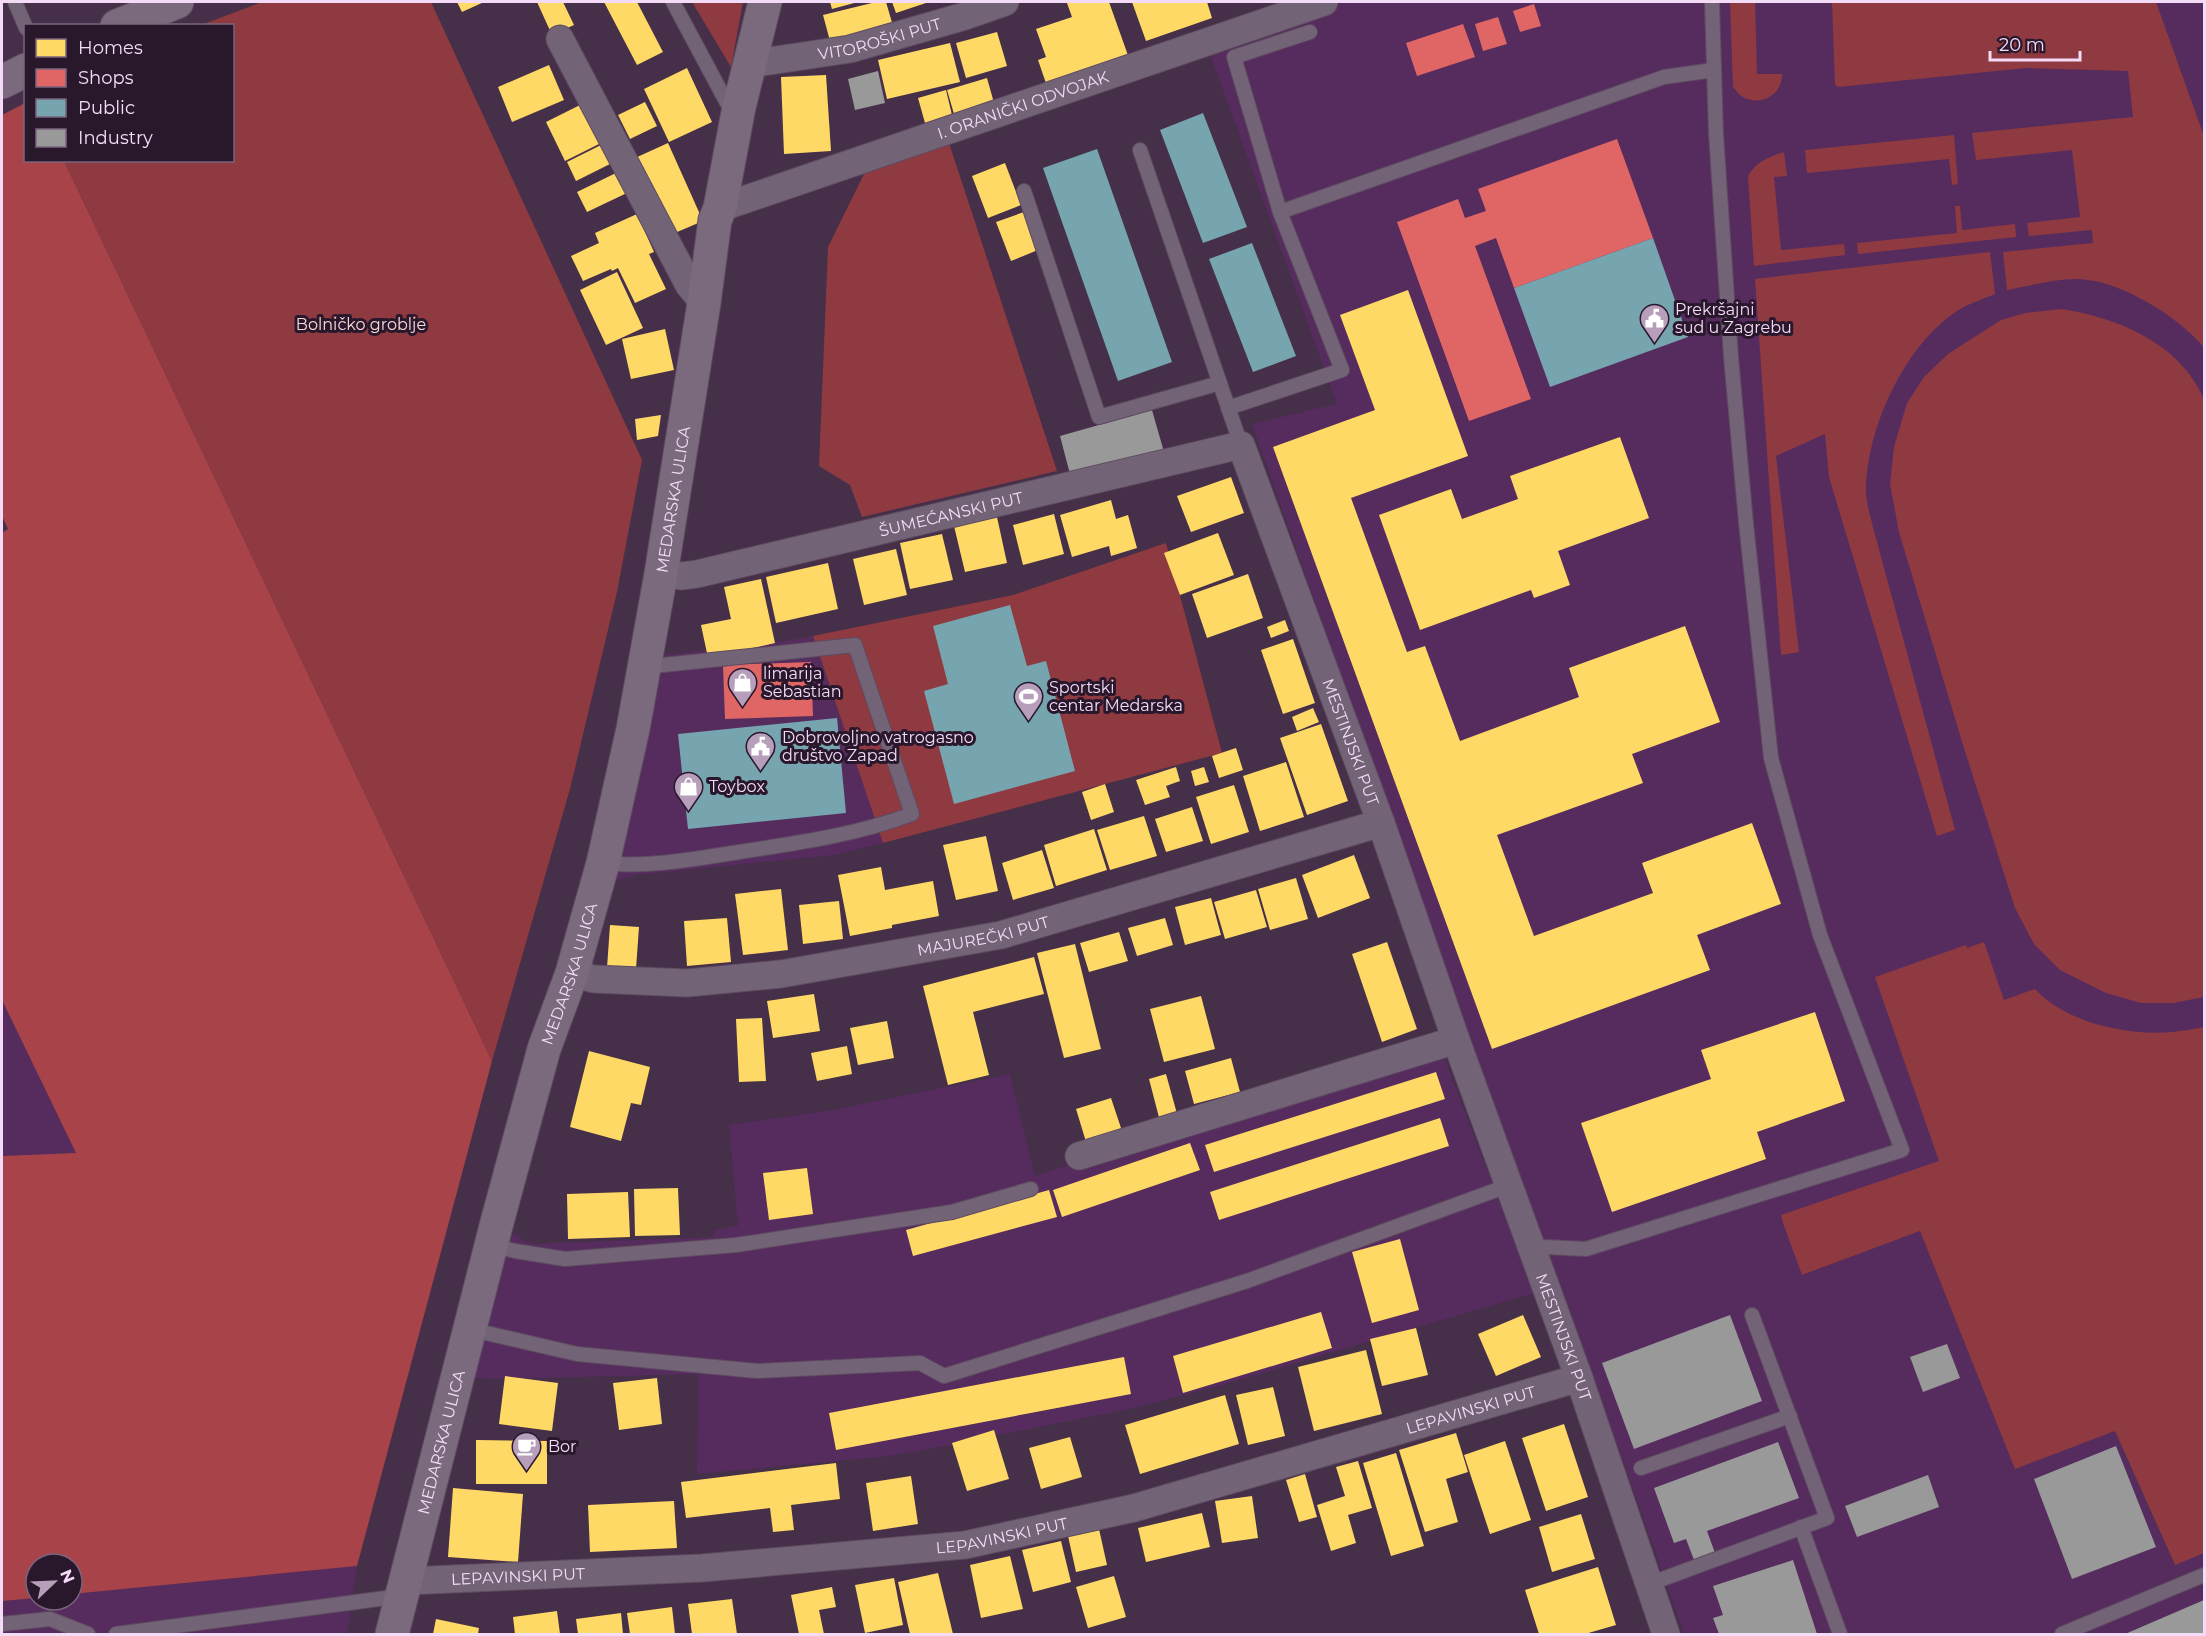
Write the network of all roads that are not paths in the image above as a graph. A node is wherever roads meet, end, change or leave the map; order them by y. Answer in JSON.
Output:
{"nodes":[{"id":1,"x":15,"y":2,"type":"edge"},
{"id":2,"x":177,"y":2,"type":"edge"},
{"id":3,"x":673,"y":2,"type":"edge"},
{"id":4,"x":765,"y":2,"type":"edge"},
{"id":5,"x":1005,"y":2,"type":"edge"},
{"id":6,"x":1324,"y":2,"type":"edge"},
{"id":7,"x":1712,"y":2,"type":"edge"},
{"id":8,"x":24,"y":24,"type":"edge"},
{"id":9,"x":122,"y":24,"type":"edge"},
{"id":10,"x":1310,"y":32,"type":"dead end"},
{"id":11,"x":560,"y":39,"type":"dead end"},
{"id":12,"x":750,"y":64,"type":"junction"},
{"id":13,"x":1714,"y":70,"type":"junction"},
{"id":14,"x":24,"y":71,"type":"edge"},
{"id":15,"x":2,"y":82,"type":"edge"},
{"id":16,"x":739,"y":107,"type":"junction"},
{"id":17,"x":1140,"y":150,"type":"dead end"},
{"id":18,"x":1024,"y":191,"type":"dead end"},
{"id":19,"x":720,"y":208,"type":"junction"},
{"id":20,"x":1280,"y":212,"type":"junction"},
{"id":21,"x":705,"y":303,"type":"junction"},
{"id":22,"x":1220,"y":383,"type":"junction"},
{"id":23,"x":1228,"y":408,"type":"junction"},
{"id":24,"x":1241,"y":445,"type":"junction"},
{"id":25,"x":661,"y":574,"type":"junction"},
{"id":26,"x":644,"y":667,"type":"junction"},
{"id":27,"x":1381,"y":823,"type":"junction"},
{"id":28,"x":603,"y":862,"type":"junction"},
{"id":29,"x":572,"y":973,"type":"junction"},
{"id":30,"x":1456,"y":1040,"type":"junction"},
{"id":31,"x":1079,"y":1155,"type":"dead end"},
{"id":32,"x":1510,"y":1185,"type":"junction"},
{"id":33,"x":1031,"y":1189,"type":"dead end"},
{"id":34,"x":491,"y":1245,"type":"junction"},
{"id":35,"x":1546,"y":1247,"type":"dead end"},
{"id":36,"x":1752,"y":1315,"type":"dead end"},
{"id":37,"x":469,"y":1329,"type":"junction"},
{"id":38,"x":1579,"y":1378,"type":"junction"},
{"id":39,"x":1790,"y":1416,"type":"junction"},
{"id":40,"x":1641,"y":1468,"type":"dead end"},
{"id":41,"x":1801,"y":1527,"type":"junction"},
{"id":42,"x":2205,"y":1575,"type":"edge"},
{"id":43,"x":1649,"y":1584,"type":"junction"},
{"id":44,"x":403,"y":1589,"type":"junction"},
{"id":45,"x":2,"y":1624,"type":"edge"},
{"id":46,"x":88,"y":1635,"type":"edge"},
{"id":47,"x":116,"y":1635,"type":"edge"},
{"id":48,"x":392,"y":1635,"type":"edge"},
{"id":49,"x":1666,"y":1635,"type":"edge"},
{"id":50,"x":1840,"y":1635,"type":"edge"},
{"id":51,"x":2062,"y":1635,"type":"edge"}],
"edges":[{"from":1,"to":8,"type":"lane"},
{"from":2,"to":9,"type":"street"},
{"from":3,"to":16,"type":"lane"},
{"from":4,"to":12,"type":"street","name":"MEDARSKA ULICA"},
{"from":5,"to":12,"type":"street","name":"VITOROŠKI PUT"},
{"from":6,"to":19,"type":"street","name":"I. ORANIČKI ODVOJAK"},
{"from":7,"to":13,"type":"lane"},
{"from":10,"to":20,"type":"lane"},
{"from":11,"to":21,"type":"street"},
{"from":12,"to":16,"type":"street","name":"MEDARSKA ULICA"},
{"from":13,"to":20,"type":"lane"},
{"from":13,"to":35,"type":"lane"},
{"from":14,"to":15,"type":"street"},
{"from":16,"to":19,"type":"street","name":"MEDARSKA ULICA"},
{"from":17,"to":22,"type":"lane"},
{"from":18,"to":22,"type":"lane"},
{"from":19,"to":21,"type":"street","name":"MEDARSKA ULICA"},
{"from":20,"to":23,"type":"lane"},
{"from":21,"to":25,"type":"street","name":"MEDARSKA ULICA"},
{"from":22,"to":23,"type":"lane"},
{"from":23,"to":24,"type":"lane"},
{"from":24,"to":25,"type":"street","name":"ŠUMEĆANSKI PUT"},
{"from":24,"to":27,"type":"street","name":"MESTINJSKI PUT"},
{"from":25,"to":26,"type":"street","name":"MEDARSKA ULICA"},
{"from":26,"to":28,"type":"street","name":"MEDARSKA ULICA"},
{"from":26,"to":28,"type":"lane"},
{"from":27,"to":29,"type":"street","name":"MAJUREČKI PUT"},
{"from":27,"to":30,"type":"street","name":"MESTINJSKI PUT"},
{"from":28,"to":29,"type":"street","name":"MEDARSKA ULICA"},
{"from":29,"to":34,"type":"street","name":"MEDARSKA ULICA"},
{"from":30,"to":31,"type":"street"},
{"from":30,"to":32,"type":"street","name":"MESTINJSKI PUT"},
{"from":32,"to":37,"type":"lane"},
{"from":32,"to":38,"type":"street","name":"MESTINJSKI PUT"},
{"from":33,"to":34,"type":"lane"},
{"from":34,"to":37,"type":"street","name":"MEDARSKA ULICA"},
{"from":36,"to":39,"type":"lane"},
{"from":37,"to":44,"type":"street","name":"MEDARSKA ULICA"},
{"from":38,"to":43,"type":"street","name":"MESTINJSKI PUT"},
{"from":38,"to":44,"type":"street","name":"LEPAVINSKI PUT"},
{"from":39,"to":40,"type":"lane"},
{"from":39,"to":41,"type":"lane"},
{"from":41,"to":43,"type":"lane"},
{"from":41,"to":50,"type":"lane"},
{"from":42,"to":51,"type":"lane"},
{"from":43,"to":49,"type":"street","name":"MESTINJSKI PUT"},
{"from":44,"to":47,"type":"lane"},
{"from":44,"to":48,"type":"street","name":"MEDARSKA ULICA"},
{"from":45,"to":46,"type":"lane"}]}
